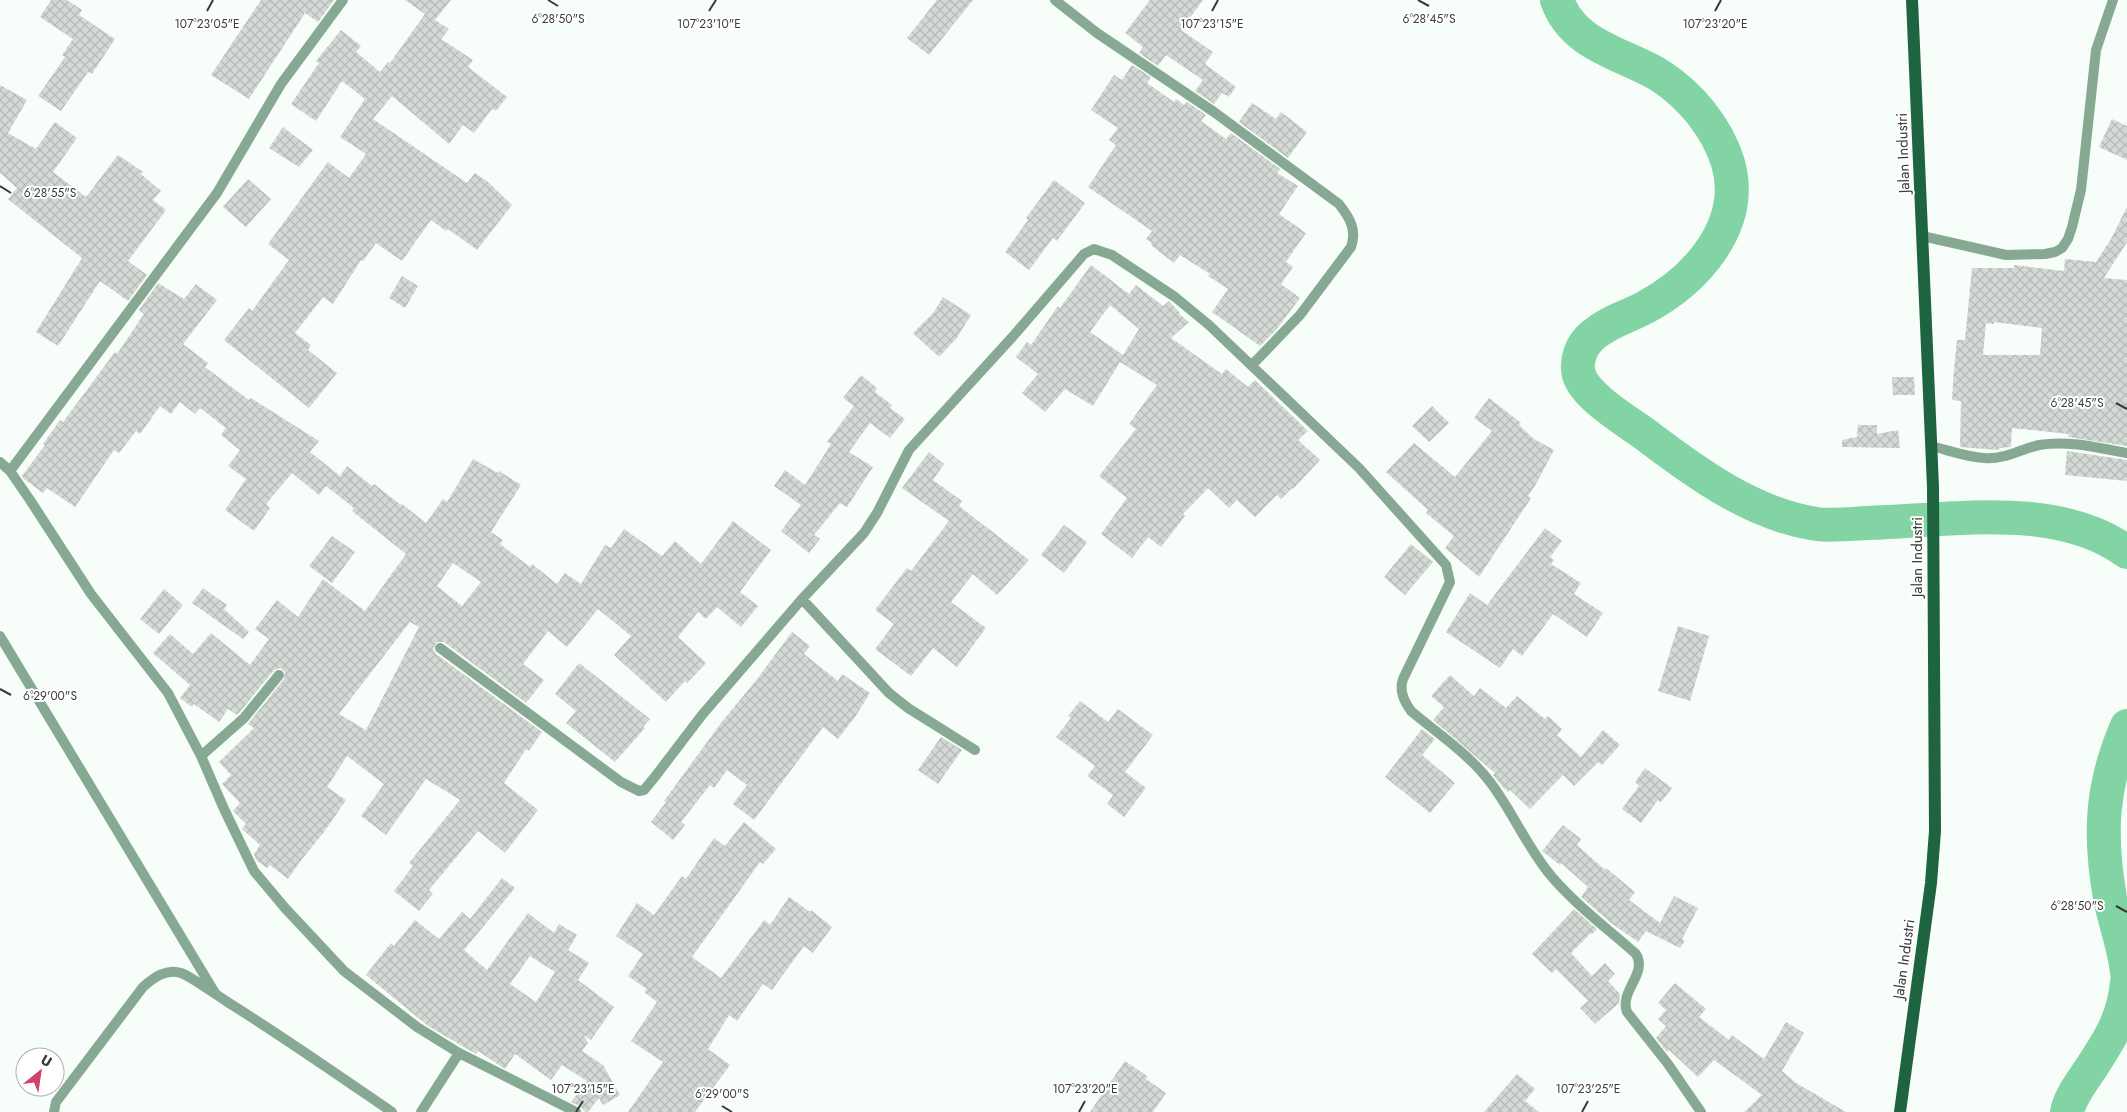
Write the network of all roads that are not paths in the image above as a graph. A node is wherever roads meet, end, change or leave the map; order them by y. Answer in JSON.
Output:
{"nodes":[{"id":1,"x":343,"y":0,"type":"edge"},
{"id":2,"x":1054,"y":0,"type":"edge"},
{"id":3,"x":1912,"y":0,"type":"edge"},
{"id":4,"x":2113,"y":0,"type":"edge"},
{"id":5,"x":1922,"y":236,"type":"junction"},
{"id":6,"x":1252,"y":365,"type":"junction"},
{"id":7,"x":1931,"y":446,"type":"junction"},
{"id":8,"x":2127,"y":453,"type":"edge"},
{"id":9,"x":0,"y":462,"type":"edge"},
{"id":10,"x":10,"y":471,"type":"junction"},
{"id":11,"x":802,"y":599,"type":"junction"},
{"id":12,"x":0,"y":636,"type":"edge"},
{"id":13,"x":440,"y":648,"type":"dead end"},
{"id":14,"x":279,"y":675,"type":"dead end"},
{"id":15,"x":975,"y":750,"type":"dead end"},
{"id":16,"x":201,"y":756,"type":"junction"},
{"id":17,"x":217,"y":996,"type":"junction"},
{"id":18,"x":459,"y":1053,"type":"junction"},
{"id":19,"x":54,"y":1112,"type":"edge"},
{"id":20,"x":392,"y":1112,"type":"edge"},
{"id":21,"x":421,"y":1112,"type":"edge"},
{"id":22,"x":576,"y":1112,"type":"edge"},
{"id":23,"x":1701,"y":1112,"type":"edge"},
{"id":24,"x":1900,"y":1112,"type":"edge"}],
"edges":[{"from":1,"to":10,"type":"street"},
{"from":2,"to":6,"type":"street"},
{"from":3,"to":5,"type":"main road","name":"Jalan Industri"},
{"from":4,"to":5,"type":"street"},
{"from":5,"to":7,"type":"main road","name":"Jalan Industri"},
{"from":6,"to":11,"type":"street"},
{"from":6,"to":23,"type":"street"},
{"from":7,"to":8,"type":"street"},
{"from":7,"to":24,"type":"main road","name":"Jalan Industri"},
{"from":9,"to":10,"type":"street"},
{"from":10,"to":16,"type":"street"},
{"from":11,"to":13,"type":"street"},
{"from":11,"to":15,"type":"street"},
{"from":12,"to":17,"type":"street"},
{"from":14,"to":16,"type":"street"},
{"from":16,"to":18,"type":"street"},
{"from":17,"to":19,"type":"street"},
{"from":17,"to":20,"type":"street"},
{"from":18,"to":21,"type":"street"},
{"from":18,"to":22,"type":"street"}]}
